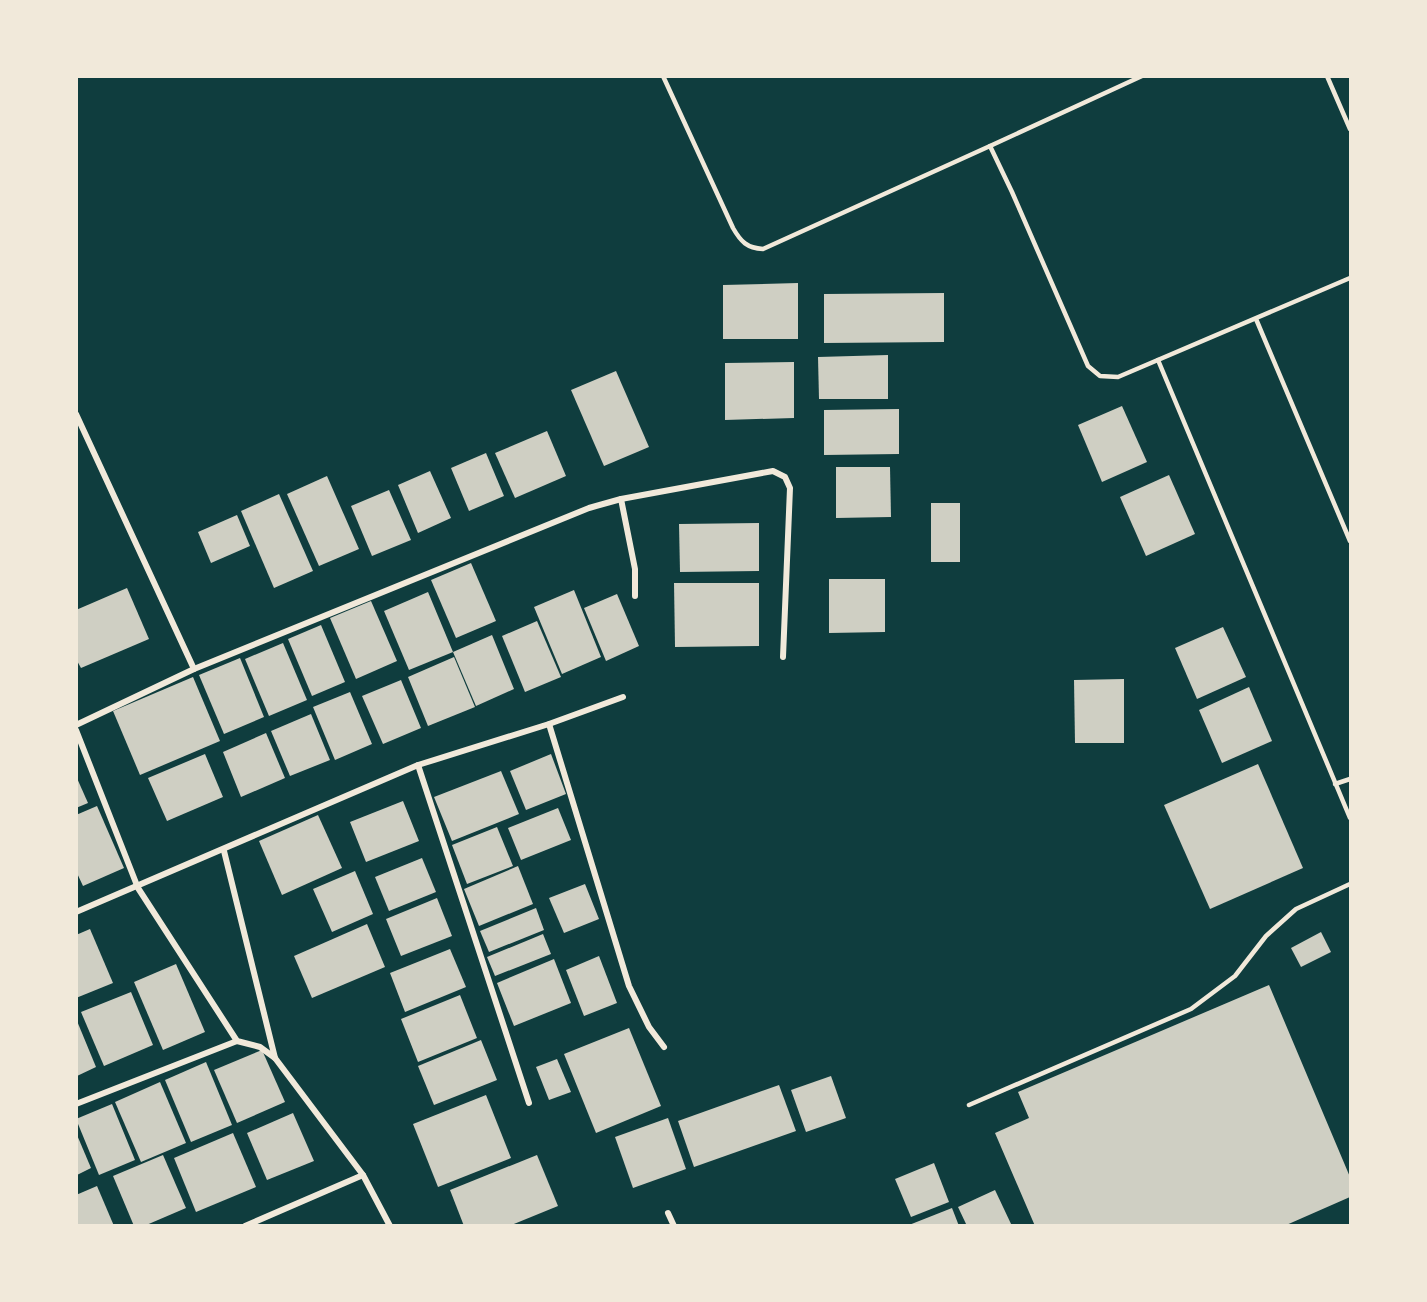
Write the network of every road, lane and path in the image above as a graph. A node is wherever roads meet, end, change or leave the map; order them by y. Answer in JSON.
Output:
{"nodes":[{"id":1,"x":663,"y":76,"type":"edge"},
{"id":2,"x":1142,"y":76,"type":"edge"},
{"id":3,"x":1327,"y":76,"type":"edge"},
{"id":4,"x":1350,"y":129,"type":"edge"},
{"id":5,"x":990,"y":146,"type":"junction"},
{"id":6,"x":1350,"y":278,"type":"edge"},
{"id":7,"x":1256,"y":319,"type":"junction"},
{"id":8,"x":1158,"y":360,"type":"junction"},
{"id":9,"x":76,"y":414,"type":"edge"},
{"id":10,"x":621,"y":499,"type":"junction"},
{"id":11,"x":1350,"y":541,"type":"edge"},
{"id":12,"x":635,"y":596,"type":"dead end"},
{"id":13,"x":783,"y":657,"type":"dead end"},
{"id":14,"x":194,"y":669,"type":"junction"},
{"id":15,"x":623,"y":697,"type":"dead end"},
{"id":16,"x":549,"y":724,"type":"junction"},
{"id":17,"x":76,"y":725,"type":"edge"},
{"id":18,"x":76,"y":730,"type":"edge"},
{"id":19,"x":418,"y":765,"type":"junction"},
{"id":20,"x":1350,"y":779,"type":"edge"},
{"id":21,"x":1335,"y":784,"type":"junction"},
{"id":22,"x":1350,"y":818,"type":"edge"},
{"id":23,"x":224,"y":850,"type":"junction"},
{"id":24,"x":1350,"y":884,"type":"edge"},
{"id":25,"x":138,"y":888,"type":"junction"},
{"id":26,"x":76,"y":912,"type":"edge"},
{"id":27,"x":237,"y":1041,"type":"junction"},
{"id":28,"x":664,"y":1047,"type":"dead end"},
{"id":29,"x":275,"y":1058,"type":"junction"},
{"id":30,"x":529,"y":1103,"type":"dead end"},
{"id":31,"x":76,"y":1104,"type":"edge"},
{"id":32,"x":969,"y":1105,"type":"dead end"},
{"id":33,"x":363,"y":1175,"type":"junction"},
{"id":34,"x":668,"y":1213,"type":"dead end"},
{"id":35,"x":245,"y":1226,"type":"edge"},
{"id":36,"x":390,"y":1226,"type":"edge"},
{"id":37,"x":674,"y":1226,"type":"edge"}],
"edges":[{"from":1,"to":5,"type":"lane"},
{"from":2,"to":5,"type":"lane"},
{"from":3,"to":4,"type":"lane"},
{"from":5,"to":8,"type":"lane"},
{"from":6,"to":7,"type":"lane"},
{"from":7,"to":8,"type":"lane"},
{"from":7,"to":11,"type":"lane"},
{"from":8,"to":21,"type":"lane"},
{"from":9,"to":14,"type":"street"},
{"from":10,"to":12,"type":"street"},
{"from":10,"to":13,"type":"street"},
{"from":10,"to":14,"type":"street"},
{"from":14,"to":17,"type":"street"},
{"from":15,"to":16,"type":"street"},
{"from":16,"to":19,"type":"street"},
{"from":16,"to":28,"type":"street"},
{"from":18,"to":25,"type":"street"},
{"from":19,"to":23,"type":"street"},
{"from":19,"to":30,"type":"street"},
{"from":20,"to":21,"type":"lane"},
{"from":21,"to":22,"type":"lane"},
{"from":23,"to":25,"type":"street"},
{"from":23,"to":29,"type":"street"},
{"from":24,"to":32,"type":"lane"},
{"from":25,"to":26,"type":"street"},
{"from":25,"to":27,"type":"street"},
{"from":27,"to":29,"type":"street"},
{"from":27,"to":31,"type":"street"},
{"from":29,"to":33,"type":"street"},
{"from":33,"to":35,"type":"street"},
{"from":33,"to":36,"type":"street"},
{"from":34,"to":37,"type":"street"}]}
